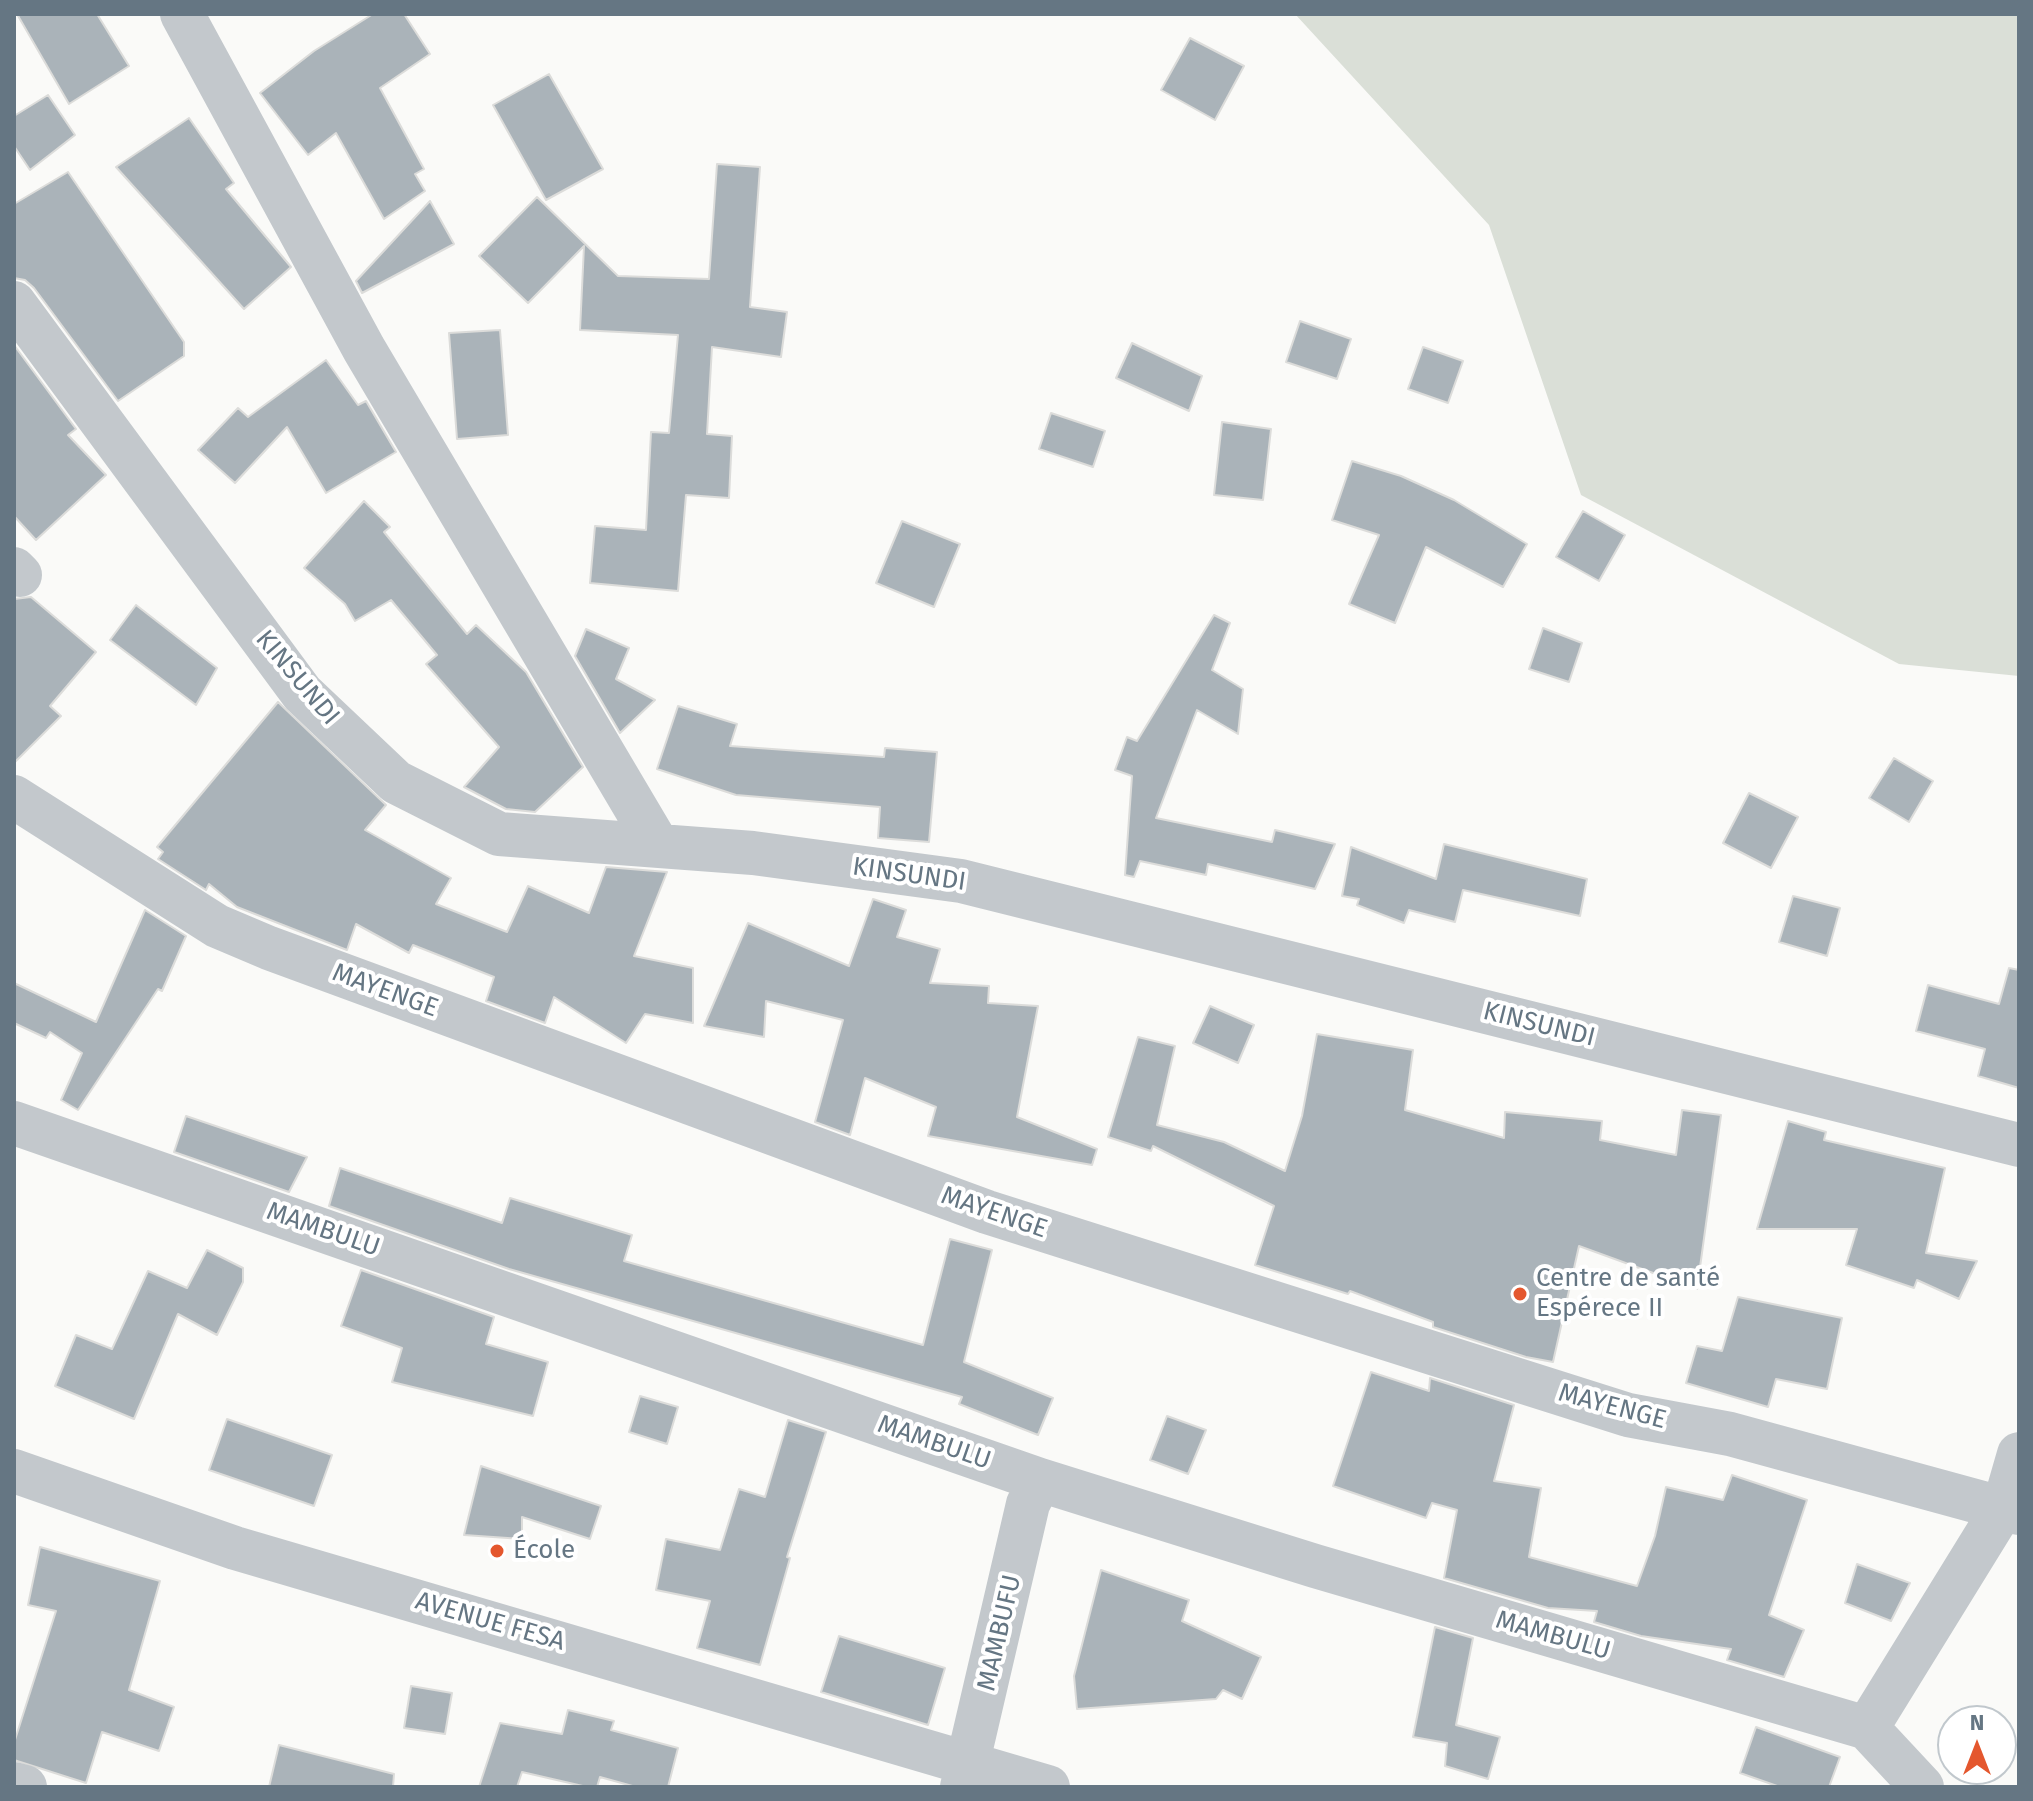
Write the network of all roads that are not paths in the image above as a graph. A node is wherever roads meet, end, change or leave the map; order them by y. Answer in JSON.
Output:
{"nodes":[{"id":1,"x":182,"y":14,"type":"edge"},
{"id":2,"x":14,"y":303,"type":"edge"},
{"id":3,"x":14,"y":797,"type":"edge"},
{"id":4,"x":657,"y":844,"type":"junction"},
{"id":5,"x":14,"y":1123,"type":"edge"},
{"id":6,"x":2019,"y":1145,"type":"edge"},
{"id":7,"x":2019,"y":1454,"type":"edge"},
{"id":8,"x":14,"y":1471,"type":"edge"},
{"id":9,"x":1040,"y":1480,"type":"junction"},
{"id":10,"x":2011,"y":1510,"type":"edge"},
{"id":11,"x":1867,"y":1728,"type":"junction"},
{"id":12,"x":965,"y":1775,"type":"edge"},
{"id":13,"x":14,"y":1784,"type":"edge"},
{"id":14,"x":25,"y":1787,"type":"edge"},
{"id":15,"x":1048,"y":1787,"type":"edge"},
{"id":16,"x":1922,"y":1787,"type":"edge"}],
"edges":[{"from":1,"to":4,"type":"street"},
{"from":2,"to":4,"type":"street","name":"KINSUNDI"},
{"from":3,"to":10,"type":"street","name":"MAYENGE"},
{"from":4,"to":6,"type":"street","name":"KINSUNDI"},
{"from":5,"to":9,"type":"street","name":"MAMBULU"},
{"from":7,"to":10,"type":"street"},
{"from":8,"to":12,"type":"street","name":"AVENUE FESA"},
{"from":9,"to":11,"type":"street","name":"MAMBULU"},
{"from":9,"to":12,"type":"street","name":"MAMBUFU"},
{"from":10,"to":11,"type":"street"},
{"from":11,"to":16,"type":"street"},
{"from":12,"to":15,"type":"street","name":"AVENUE FESA"},
{"from":13,"to":14,"type":"street"}]}
